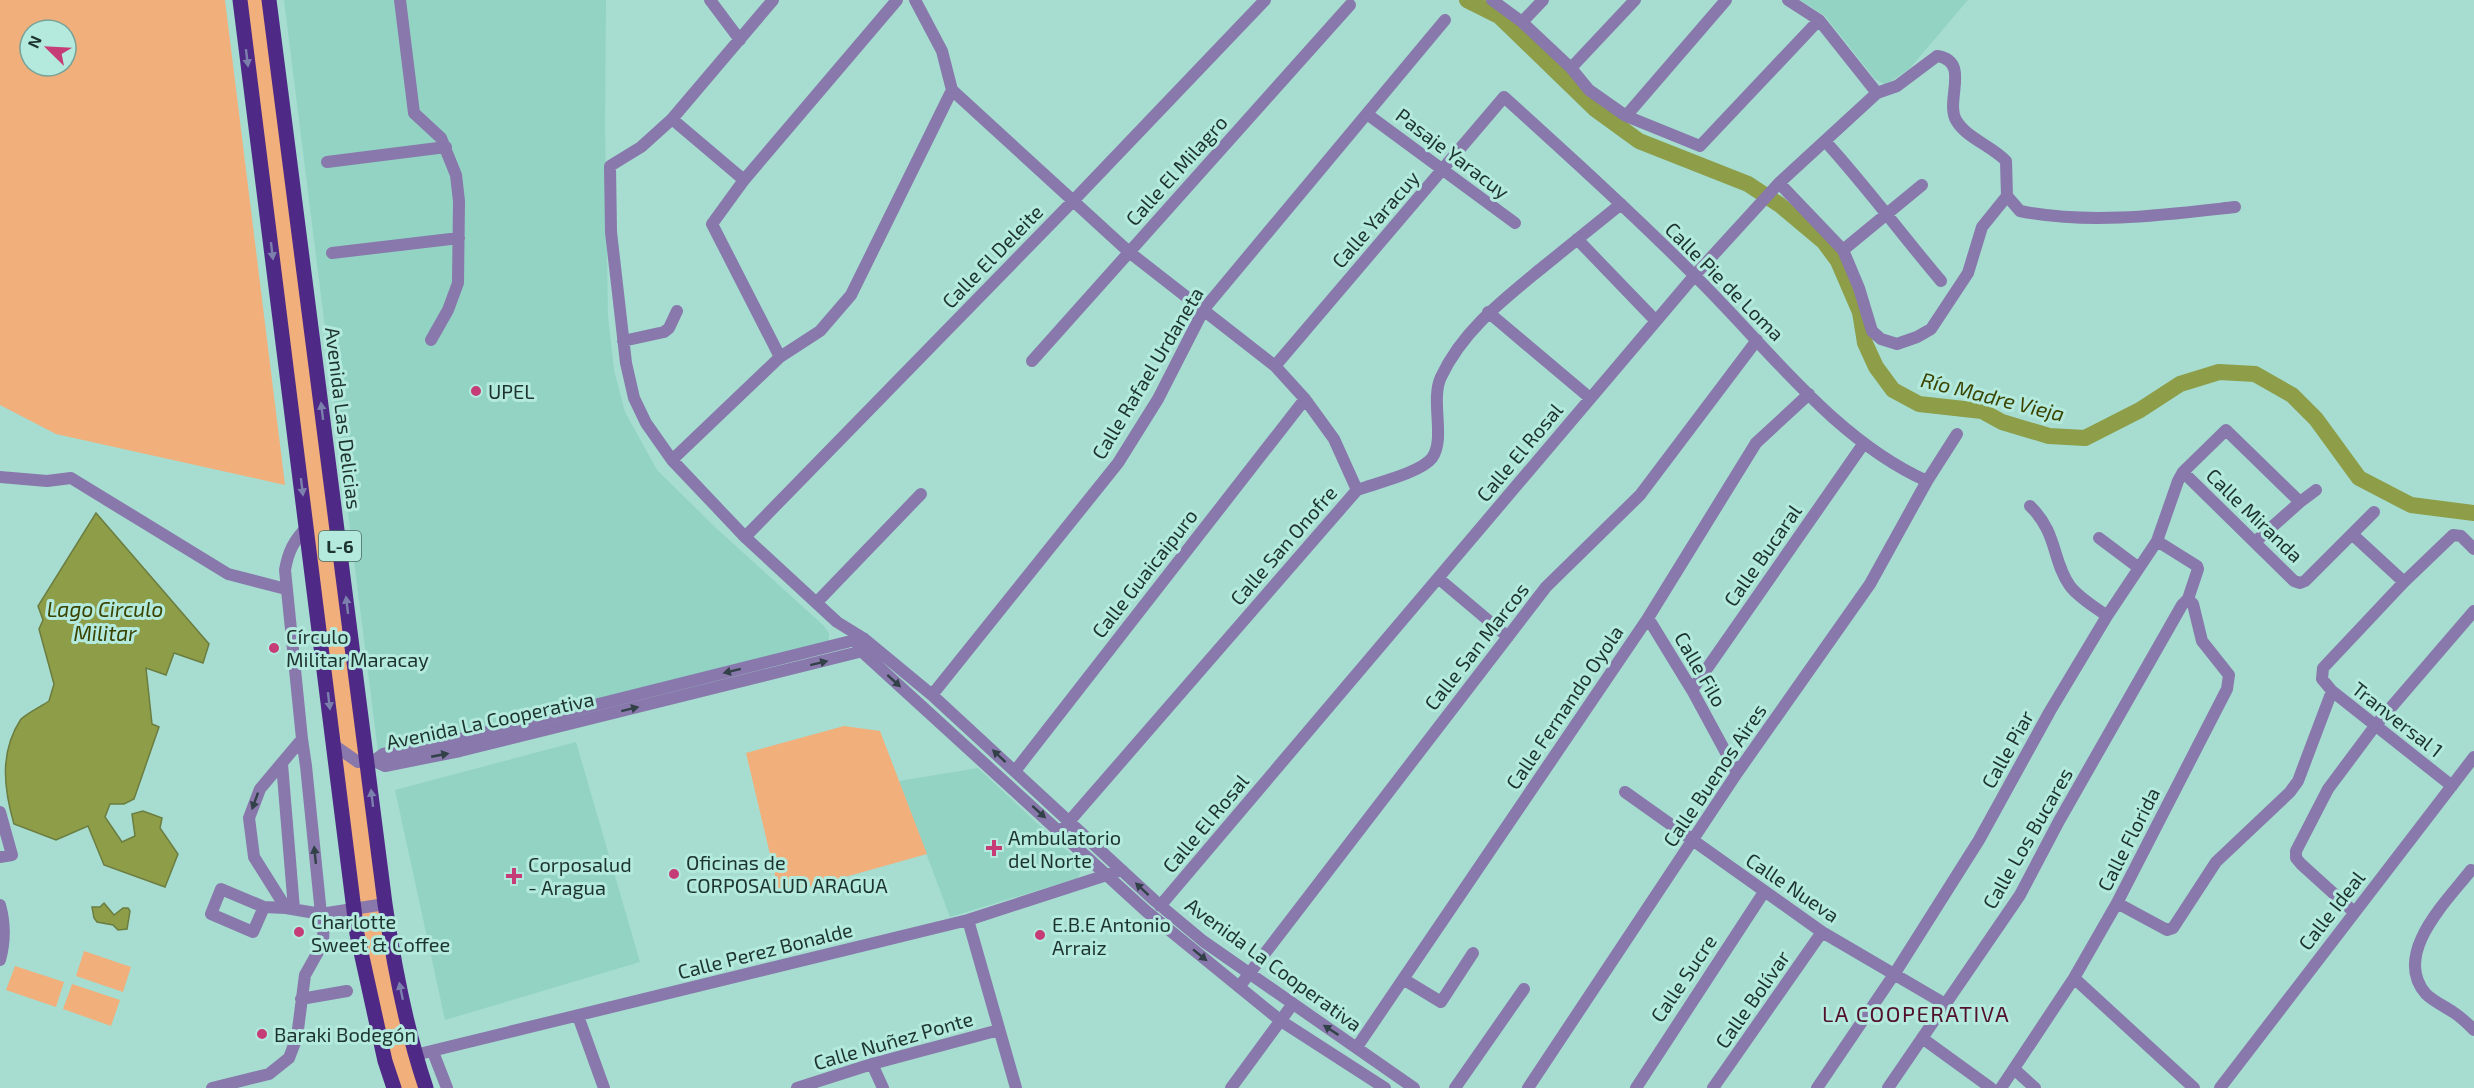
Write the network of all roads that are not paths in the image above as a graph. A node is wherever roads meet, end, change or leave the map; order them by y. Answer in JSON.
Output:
{"nodes":[{"id":1,"x":240,"y":0,"type":"edge"},
{"id":2,"x":269,"y":0,"type":"edge"},
{"id":3,"x":400,"y":0,"type":"edge"},
{"id":4,"x":710,"y":0,"type":"edge"},
{"id":5,"x":773,"y":0,"type":"edge"},
{"id":6,"x":897,"y":0,"type":"edge"},
{"id":7,"x":915,"y":0,"type":"edge"},
{"id":8,"x":1265,"y":0,"type":"edge"},
{"id":9,"x":1492,"y":0,"type":"edge"},
{"id":10,"x":1543,"y":0,"type":"edge"},
{"id":11,"x":1635,"y":0,"type":"edge"},
{"id":12,"x":1726,"y":0,"type":"edge"},
{"id":13,"x":1788,"y":0,"type":"edge"},
{"id":14,"x":1350,"y":5,"type":"dead end"},
{"id":15,"x":1445,"y":20,"type":"dead end"},
{"id":16,"x":1819,"y":20,"type":"junction"},
{"id":17,"x":1522,"y":22,"type":"junction"},
{"id":18,"x":740,"y":40,"type":"junction"},
{"id":19,"x":1571,"y":68,"type":"junction"},
{"id":20,"x":952,"y":90,"type":"junction"},
{"id":21,"x":1877,"y":93,"type":"junction"},
{"id":22,"x":1504,"y":97,"type":"joint"},
{"id":23,"x":1367,"y":114,"type":"junction"},
{"id":24,"x":1626,"y":116,"type":"junction"},
{"id":25,"x":672,"y":119,"type":"junction"},
{"id":26,"x":1825,"y":141,"type":"junction"},
{"id":27,"x":446,"y":147,"type":"junction"},
{"id":28,"x":327,"y":162,"type":"dead end"},
{"id":29,"x":1442,"y":170,"type":"junction"},
{"id":30,"x":744,"y":180,"type":"junction"},
{"id":31,"x":1922,"y":185,"type":"dead end"},
{"id":32,"x":1775,"y":187,"type":"junction"},
{"id":33,"x":2007,"y":195,"type":"junction"},
{"id":34,"x":1072,"y":201,"type":"junction"},
{"id":35,"x":1621,"y":204,"type":"junction"},
{"id":36,"x":2235,"y":207,"type":"dead end"},
{"id":37,"x":1886,"y":217,"type":"junction"},
{"id":38,"x":1515,"y":223,"type":"dead end"},
{"id":39,"x":459,"y":238,"type":"junction"},
{"id":40,"x":1577,"y":239,"type":"junction"},
{"id":41,"x":1843,"y":250,"type":"junction"},
{"id":42,"x":1129,"y":252,"type":"junction"},
{"id":43,"x":332,"y":253,"type":"dead end"},
{"id":44,"x":1695,"y":275,"type":"junction"},
{"id":45,"x":1941,"y":281,"type":"dead end"},
{"id":46,"x":1204,"y":309,"type":"junction"},
{"id":47,"x":677,"y":311,"type":"dead end"},
{"id":48,"x":1488,"y":312,"type":"junction"},
{"id":49,"x":1656,"y":321,"type":"junction"},
{"id":50,"x":431,"y":340,"type":"dead end"},
{"id":51,"x":1757,"y":340,"type":"junction"},
{"id":52,"x":623,"y":341,"type":"junction"},
{"id":53,"x":780,"y":357,"type":"junction"},
{"id":54,"x":1032,"y":361,"type":"dead end"},
{"id":55,"x":1275,"y":366,"type":"junction"},
{"id":56,"x":1809,"y":394,"type":"junction"},
{"id":57,"x":1590,"y":398,"type":"junction"},
{"id":58,"x":1305,"y":399,"type":"junction"},
{"id":59,"x":1957,"y":434,"type":"dead end"},
{"id":60,"x":1864,"y":443,"type":"junction"},
{"id":61,"x":672,"y":460,"type":"junction"},
{"id":62,"x":2183,"y":472,"type":"junction"},
{"id":63,"x":0,"y":477,"type":"edge"},
{"id":64,"x":1927,"y":481,"type":"junction"},
{"id":65,"x":1357,"y":490,"type":"junction"},
{"id":66,"x":2316,"y":490,"type":"dead end"},
{"id":67,"x":921,"y":494,"type":"dead end"},
{"id":68,"x":2300,"y":502,"type":"junction"},
{"id":69,"x":2030,"y":507,"type":"dead end"},
{"id":70,"x":2374,"y":512,"type":"dead end"},
{"id":71,"x":307,"y":527,"type":"junction"},
{"id":72,"x":2353,"y":535,"type":"junction"},
{"id":73,"x":745,"y":537,"type":"junction"},
{"id":74,"x":2099,"y":538,"type":"dead end"},
{"id":75,"x":2157,"y":541,"type":"junction"},
{"id":76,"x":2255,"y":542,"type":"junction"},
{"id":77,"x":2474,"y":549,"type":"edge"},
{"id":78,"x":2139,"y":568,"type":"junction"},
{"id":79,"x":1438,"y":578,"type":"junction"},
{"id":80,"x":2404,"y":582,"type":"junction"},
{"id":81,"x":286,"y":589,"type":"junction"},
{"id":82,"x":2188,"y":599,"type":"junction"},
{"id":83,"x":817,"y":602,"type":"junction"},
{"id":84,"x":2474,"y":611,"type":"edge"},
{"id":85,"x":2107,"y":616,"type":"junction"},
{"id":86,"x":1648,"y":618,"type":"junction"},
{"id":87,"x":1508,"y":636,"type":"junction"},
{"id":88,"x":856,"y":640,"type":"junction"},
{"id":89,"x":869,"y":650,"type":"junction"},
{"id":90,"x":1692,"y":690,"type":"junction"},
{"id":91,"x":2332,"y":691,"type":"junction"},
{"id":92,"x":932,"y":695,"type":"junction"},
{"id":93,"x":2374,"y":726,"type":"junction"},
{"id":94,"x":302,"y":739,"type":"junction"},
{"id":95,"x":335,"y":746,"type":"junction"},
{"id":96,"x":2474,"y":757,"type":"edge"},
{"id":97,"x":366,"y":761,"type":"junction"},
{"id":98,"x":282,"y":764,"type":"junction"},
{"id":99,"x":1015,"y":771,"type":"junction"},
{"id":100,"x":1737,"y":772,"type":"junction"},
{"id":101,"x":340,"y":783,"type":"junction"},
{"id":102,"x":2452,"y":786,"type":"junction"},
{"id":103,"x":1625,"y":792,"type":"dead end"},
{"id":104,"x":0,"y":812,"type":"edge"},
{"id":105,"x":1068,"y":820,"type":"junction"},
{"id":106,"x":1060,"y":832,"type":"junction"},
{"id":107,"x":1692,"y":841,"type":"junction"},
{"id":108,"x":0,"y":857,"type":"edge"},
{"id":109,"x":1122,"y":870,"type":"junction"},
{"id":110,"x":2471,"y":870,"type":"dead end"},
{"id":111,"x":1108,"y":876,"type":"junction"},
{"id":112,"x":1764,"y":892,"type":"junction"},
{"id":113,"x":2117,"y":903,"type":"junction"},
{"id":114,"x":385,"y":904,"type":"junction"},
{"id":115,"x":0,"y":905,"type":"edge"},
{"id":116,"x":1160,"y":906,"type":"junction"},
{"id":117,"x":264,"y":907,"type":"dead end"},
{"id":118,"x":290,"y":908,"type":"junction"},
{"id":119,"x":354,"y":908,"type":"junction"},
{"id":120,"x":2354,"y":912,"type":"junction"},
{"id":121,"x":322,"y":914,"type":"junction"},
{"id":122,"x":968,"y":920,"type":"junction"},
{"id":123,"x":1822,"y":932,"type":"junction"},
{"id":124,"x":1473,"y":953,"type":"dead end"},
{"id":125,"x":0,"y":960,"type":"edge"},
{"id":126,"x":1895,"y":973,"type":"junction"},
{"id":127,"x":1249,"y":974,"type":"junction"},
{"id":128,"x":2074,"y":978,"type":"junction"},
{"id":129,"x":1403,"y":979,"type":"junction"},
{"id":130,"x":1239,"y":987,"type":"junction"},
{"id":131,"x":1524,"y":989,"type":"dead end"},
{"id":132,"x":347,"y":991,"type":"dead end"},
{"id":133,"x":301,"y":999,"type":"junction"},
{"id":134,"x":1945,"y":1004,"type":"junction"},
{"id":135,"x":1292,"y":1005,"type":"junction"},
{"id":136,"x":578,"y":1016,"type":"junction"},
{"id":137,"x":1281,"y":1021,"type":"junction"},
{"id":138,"x":999,"y":1030,"type":"junction"},
{"id":139,"x":2474,"y":1030,"type":"edge"},
{"id":140,"x":1922,"y":1038,"type":"junction"},
{"id":141,"x":1357,"y":1047,"type":"junction"},
{"id":142,"x":433,"y":1052,"type":"junction"},
{"id":143,"x":415,"y":1055,"type":"junction"},
{"id":144,"x":872,"y":1064,"type":"junction"},
{"id":145,"x":2014,"y":1069,"type":"junction"},
{"id":146,"x":212,"y":1088,"type":"edge"},
{"id":147,"x":394,"y":1088,"type":"edge"},
{"id":148,"x":426,"y":1088,"type":"edge"},
{"id":149,"x":447,"y":1088,"type":"edge"},
{"id":150,"x":604,"y":1088,"type":"edge"},
{"id":151,"x":797,"y":1088,"type":"edge"},
{"id":152,"x":884,"y":1088,"type":"edge"},
{"id":153,"x":1016,"y":1088,"type":"edge"},
{"id":154,"x":1231,"y":1088,"type":"edge"},
{"id":155,"x":1385,"y":1088,"type":"edge"},
{"id":156,"x":1414,"y":1088,"type":"edge"},
{"id":157,"x":1455,"y":1088,"type":"edge"},
{"id":158,"x":1528,"y":1088,"type":"edge"},
{"id":159,"x":1636,"y":1088,"type":"edge"},
{"id":160,"x":1713,"y":1088,"type":"edge"},
{"id":161,"x":1817,"y":1088,"type":"edge"},
{"id":162,"x":1887,"y":1088,"type":"edge"},
{"id":163,"x":1991,"y":1088,"type":"edge"},
{"id":164,"x":2001,"y":1088,"type":"edge"},
{"id":165,"x":2036,"y":1088,"type":"edge"},
{"id":166,"x":2194,"y":1088,"type":"edge"},
{"id":167,"x":2220,"y":1088,"type":"edge"}],
"edges":[{"from":1,"to":71,"type":"main road","number":"L-6","one_way":true},
{"from":97,"to":2,"type":"main road","name":"Avenida Las Delicias","number":"L-6","one_way":true},
{"from":3,"to":27,"type":"street"},
{"from":4,"to":18,"type":"street"},
{"from":5,"to":18,"type":"street"},
{"from":6,"to":30,"type":"street"},
{"from":7,"to":20,"type":"street"},
{"from":8,"to":34,"type":"street","name":"Calle El Deleite"},
{"from":9,"to":17,"type":"street"},
{"from":10,"to":17,"type":"street"},
{"from":11,"to":19,"type":"street"},
{"from":12,"to":24,"type":"street"},
{"from":13,"to":16,"type":"street"},
{"from":14,"to":42,"type":"street","name":"Calle El Milagro"},
{"from":15,"to":23,"type":"street","name":"Calle Rafael Urdaneta"},
{"from":16,"to":21,"type":"street"},
{"from":16,"to":24,"type":"street"},
{"from":17,"to":19,"type":"street"},
{"from":18,"to":25,"type":"street"},
{"from":19,"to":24,"type":"street"},
{"from":20,"to":34,"type":"street"},
{"from":20,"to":53,"type":"street"},
{"from":21,"to":26,"type":"street","name":"Calle El Rosal"},
{"from":21,"to":33,"type":"street","name":"Calle El Rosal"},
{"from":22,"to":29,"type":"street","name":"Calle Yaracuy"},
{"from":22,"to":35,"type":"street","name":"Calle Pie de Loma"},
{"from":23,"to":29,"type":"street","name":"Pasaje Yaracuy"},
{"from":23,"to":46,"type":"street","name":"Calle Rafael Urdaneta"},
{"from":25,"to":30,"type":"street"},
{"from":25,"to":52,"type":"street","name":"Avenida La Cooperativa"},
{"from":26,"to":32,"type":"street","name":"Calle El Rosal"},
{"from":26,"to":37,"type":"street"},
{"from":27,"to":28,"type":"street"},
{"from":27,"to":39,"type":"street"},
{"from":29,"to":38,"type":"street","name":"Pasaje Yaracuy"},
{"from":29,"to":55,"type":"street","name":"Calle Yaracuy"},
{"from":30,"to":53,"type":"street"},
{"from":31,"to":37,"type":"street"},
{"from":32,"to":41,"type":"street"},
{"from":32,"to":44,"type":"street","name":"Calle El Rosal"},
{"from":33,"to":36,"type":"street"},
{"from":33,"to":41,"type":"street"},
{"from":34,"to":42,"type":"street"},
{"from":34,"to":73,"type":"street","name":"Calle El Deleite"},
{"from":35,"to":40,"type":"street","name":"Calle San Onofre"},
{"from":35,"to":44,"type":"street","name":"Calle Pie de Loma"},
{"from":37,"to":41,"type":"street"},
{"from":37,"to":45,"type":"street"},
{"from":39,"to":43,"type":"street"},
{"from":39,"to":50,"type":"street"},
{"from":40,"to":48,"type":"street","name":"Calle San Onofre"},
{"from":40,"to":49,"type":"street"},
{"from":42,"to":46,"type":"street"},
{"from":42,"to":54,"type":"street","name":"Calle El Milagro"},
{"from":44,"to":49,"type":"street","name":"Calle El Rosal"},
{"from":44,"to":51,"type":"street","name":"Calle Pie de Loma"},
{"from":46,"to":55,"type":"street"},
{"from":46,"to":92,"type":"street","name":"Calle Rafael Urdaneta"},
{"from":47,"to":52,"type":"street"},
{"from":48,"to":57,"type":"street"},
{"from":48,"to":65,"type":"street","name":"Calle San Onofre"},
{"from":49,"to":57,"type":"street","name":"Calle El Rosal"},
{"from":51,"to":56,"type":"street","name":"Calle Pie de Loma"},
{"from":51,"to":87,"type":"street","name":"Calle San Marcos"},
{"from":52,"to":61,"type":"street","name":"Avenida La Cooperativa"},
{"from":53,"to":61,"type":"street"},
{"from":55,"to":58,"type":"street"},
{"from":56,"to":60,"type":"street","name":"Calle Pie de Loma"},
{"from":56,"to":86,"type":"street","name":"Calle Fernando Oyola"},
{"from":57,"to":79,"type":"street","name":"Calle El Rosal"},
{"from":58,"to":65,"type":"street"},
{"from":58,"to":99,"type":"street","name":"Calle Guaicaipuro"},
{"from":59,"to":64,"type":"street","name":"Calle Buenos Aires"},
{"from":60,"to":64,"type":"street","name":"Calle Pie de Loma"},
{"from":60,"to":90,"type":"street","name":"Calle Bucaral"},
{"from":61,"to":73,"type":"street","name":"Avenida La Cooperativa"},
{"from":62,"to":68,"type":"street","name":"Calle Piar"},
{"from":62,"to":75,"type":"street","name":"Calle Piar"},
{"from":62,"to":76,"type":"street","name":"Calle Miranda"},
{"from":63,"to":81,"type":"street"},
{"from":64,"to":100,"type":"street","name":"Calle Buenos Aires"},
{"from":65,"to":105,"type":"street","name":"Calle San Onofre"},
{"from":66,"to":68,"type":"street"},
{"from":67,"to":83,"type":"street"},
{"from":68,"to":76,"type":"street"},
{"from":69,"to":85,"type":"street"},
{"from":70,"to":72,"type":"street"},
{"from":71,"to":81,"type":"street"},
{"from":71,"to":95,"type":"main road","number":"L-6","one_way":true},
{"from":72,"to":76,"type":"street","name":"Calle Miranda"},
{"from":72,"to":80,"type":"street"},
{"from":73,"to":83,"type":"street","name":"Avenida La Cooperativa"},
{"from":74,"to":78,"type":"street"},
{"from":75,"to":78,"type":"street","name":"Calle Piar"},
{"from":75,"to":82,"type":"street","name":"Calle Los Bucares"},
{"from":77,"to":80,"type":"street"},
{"from":78,"to":85,"type":"street","name":"Calle Piar"},
{"from":79,"to":87,"type":"street"},
{"from":79,"to":116,"type":"street","name":"Calle El Rosal"},
{"from":80,"to":91,"type":"street","name":"Tranversal 1"},
{"from":81,"to":94,"type":"street"},
{"from":82,"to":113,"type":"street","name":"Calle Florida"},
{"from":82,"to":134,"type":"street","name":"Calle Los Bucares"},
{"from":83,"to":88,"type":"street","name":"Avenida La Cooperativa"},
{"from":84,"to":93,"type":"street"},
{"from":85,"to":126,"type":"street","name":"Calle Piar"},
{"from":86,"to":90,"type":"street","name":"Calle Filo"},
{"from":86,"to":129,"type":"street","name":"Calle Fernando Oyola"},
{"from":87,"to":127,"type":"street","name":"Calle San Marcos"},
{"from":88,"to":89,"type":"street","name":"Avenida La Cooperativa"},
{"from":88,"to":97,"type":"street","name":"Avenida La Cooperativa","one_way":true},
{"from":89,"to":92,"type":"street","name":"Avenida La Cooperativa"},
{"from":97,"to":89,"type":"street","name":"Avenida La Cooperativa","one_way":true},
{"from":89,"to":106,"type":"street","name":"Avenida La Cooperativa","one_way":true},
{"from":90,"to":100,"type":"street","name":"Calle Filo"},
{"from":91,"to":93,"type":"street","name":"Tranversal 1"},
{"from":91,"to":113,"type":"street"},
{"from":99,"to":92,"type":"street","name":"Avenida La Cooperativa","one_way":true},
{"from":93,"to":102,"type":"street","name":"Tranversal 1"},
{"from":93,"to":120,"type":"street"},
{"from":94,"to":98,"type":"street"},
{"from":121,"to":94,"type":"street","one_way":true},
{"from":95,"to":97,"type":"street"},
{"from":95,"to":101,"type":"main road","number":"L-6"},
{"from":96,"to":102,"type":"street","name":"Calle Ideal"},
{"from":97,"to":101,"type":"street"},
{"from":114,"to":97,"type":"main road","name":"Avenida Las Delicias","number":"L-6","one_way":true},
{"from":98,"to":118,"type":"street"},
{"from":98,"to":118,"type":"street","one_way":true},
{"from":99,"to":105,"type":"street","name":"Avenida La Cooperativa"},
{"from":100,"to":107,"type":"street","name":"Calle Buenos Aires"},
{"from":101,"to":119,"type":"main road","number":"L-6"},
{"from":102,"to":120,"type":"street","name":"Calle Ideal"},
{"from":103,"to":107,"type":"street","name":"Calle Nueva"},
{"from":104,"to":108,"type":"street"},
{"from":105,"to":106,"type":"street","name":"Calle San Onofre"},
{"from":105,"to":109,"type":"street","name":"Avenida La Cooperativa"},
{"from":106,"to":111,"type":"street","name":"Avenida La Cooperativa"},
{"from":107,"to":112,"type":"street","name":"Calle Nueva"},
{"from":107,"to":158,"type":"street","name":"Calle Buenos Aires"},
{"from":109,"to":111,"type":"street","name":"Calle Perez Bonalde"},
{"from":116,"to":109,"type":"street","name":"Avenida La Cooperativa","one_way":true},
{"from":110,"to":139,"type":"street"},
{"from":111,"to":122,"type":"street","name":"Calle Perez Bonalde"},
{"from":111,"to":130,"type":"street","name":"Avenida La Cooperativa","one_way":true},
{"from":112,"to":123,"type":"street","name":"Calle Nueva"},
{"from":112,"to":159,"type":"street","name":"Calle Sucre"},
{"from":113,"to":128,"type":"street","name":"Calle Florida"},
{"from":114,"to":119,"type":"street"},
{"from":143,"to":114,"type":"main road","name":"Avenida Las Delicias","number":"L-6","one_way":true},
{"from":115,"to":125,"type":"street"},
{"from":116,"to":127,"type":"street","name":"Avenida La Cooperativa"},
{"from":117,"to":118,"type":"street"},
{"from":118,"to":121,"type":"street"},
{"from":119,"to":121,"type":"street"},
{"from":119,"to":147,"type":"main road","number":"L-6"},
{"from":120,"to":167,"type":"street","name":"Calle Ideal"},
{"from":121,"to":133,"type":"street"},
{"from":122,"to":136,"type":"street","name":"Calle Perez Bonalde"},
{"from":122,"to":138,"type":"street"},
{"from":123,"to":126,"type":"street","name":"Calle Nueva"},
{"from":123,"to":160,"type":"street","name":"Calle Bolívar"},
{"from":124,"to":129,"type":"street"},
{"from":126,"to":134,"type":"street","name":"Calle Nueva"},
{"from":126,"to":161,"type":"street","name":"Calle Piar"},
{"from":127,"to":130,"type":"street","name":"Calle San Marcos"},
{"from":127,"to":135,"type":"street","name":"Avenida La Cooperativa"},
{"from":128,"to":145,"type":"street","name":"Calle Florida"},
{"from":128,"to":166,"type":"street"},
{"from":129,"to":141,"type":"street","name":"Calle Fernando Oyola"},
{"from":130,"to":137,"type":"street","name":"Avenida La Cooperativa"},
{"from":131,"to":157,"type":"street"},
{"from":132,"to":133,"type":"street"},
{"from":133,"to":146,"type":"street"},
{"from":134,"to":140,"type":"street","name":"Calle Los Bucares"},
{"from":135,"to":137,"type":"street"},
{"from":141,"to":135,"type":"street","name":"Avenida La Cooperativa","one_way":true},
{"from":136,"to":142,"type":"street","name":"Calle Perez Bonalde"},
{"from":136,"to":150,"type":"street"},
{"from":137,"to":154,"type":"street"},
{"from":137,"to":155,"type":"street","name":"Avenida La Cooperativa"},
{"from":138,"to":144,"type":"street","name":"Calle Nuñez Ponte"},
{"from":138,"to":153,"type":"street"},
{"from":140,"to":162,"type":"street","name":"Calle Los Bucares"},
{"from":140,"to":163,"type":"street"},
{"from":141,"to":156,"type":"street","name":"Avenida La Cooperativa"},
{"from":142,"to":143,"type":"street","name":"Calle Perez Bonalde"},
{"from":142,"to":149,"type":"street"},
{"from":143,"to":148,"type":"main road","name":"Avenida Las Delicias","number":"L-6"},
{"from":144,"to":151,"type":"street","name":"Calle Nuñez Ponte"},
{"from":144,"to":152,"type":"street"},
{"from":145,"to":164,"type":"street","name":"Calle Florida"},
{"from":145,"to":165,"type":"street"}]}
